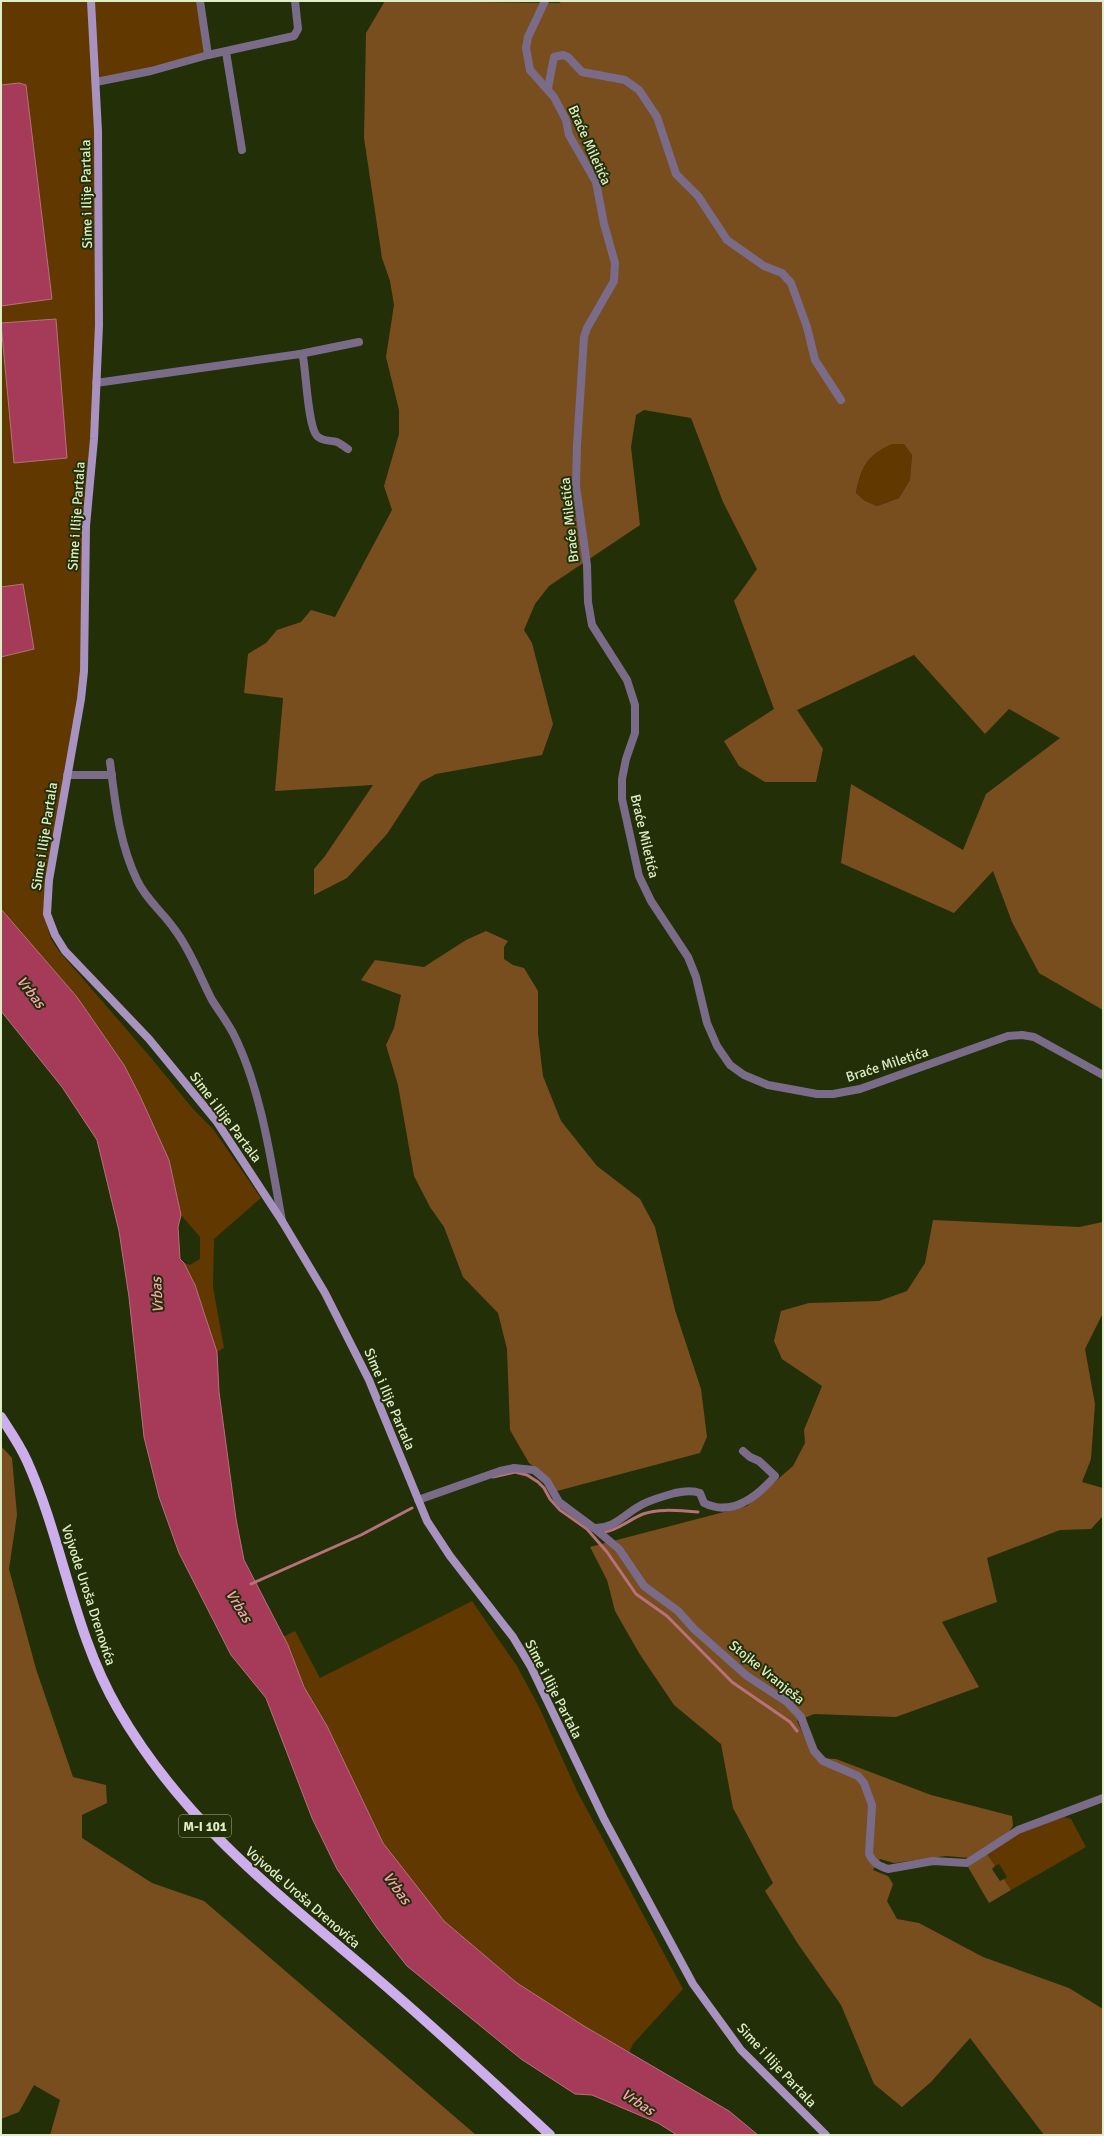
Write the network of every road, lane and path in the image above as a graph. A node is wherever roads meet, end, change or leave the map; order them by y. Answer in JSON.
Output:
{"nodes":[{"id":1,"x":91,"y":1,"type":"edge"},
{"id":2,"x":200,"y":1,"type":"edge"},
{"id":3,"x":295,"y":1,"type":"edge"},
{"id":4,"x":545,"y":1,"type":"edge"},
{"id":5,"x":226,"y":52,"type":"junction"},
{"id":6,"x":208,"y":55,"type":"junction"},
{"id":7,"x":96,"y":82,"type":"junction"},
{"id":8,"x":548,"y":88,"type":"junction"},
{"id":9,"x":242,"y":150,"type":"dead end"},
{"id":10,"x":359,"y":342,"type":"dead end"},
{"id":11,"x":300,"y":354,"type":"junction"},
{"id":12,"x":96,"y":383,"type":"junction"},
{"id":13,"x":841,"y":400,"type":"dead end"},
{"id":14,"x":348,"y":449,"type":"dead end"},
{"id":15,"x":110,"y":762,"type":"dead end"},
{"id":16,"x":67,"y":775,"type":"junction"},
{"id":17,"x":112,"y":775,"type":"junction"},
{"id":18,"x":1103,"y":1075,"type":"edge"},
{"id":19,"x":282,"y":1221,"type":"junction"},
{"id":20,"x":1,"y":1417,"type":"edge"},
{"id":21,"x":743,"y":1451,"type":"dead end"},
{"id":22,"x":418,"y":1500,"type":"junction"},
{"id":23,"x":594,"y":1528,"type":"junction"},
{"id":24,"x":1103,"y":1798,"type":"edge"},
{"id":25,"x":550,"y":2135,"type":"edge"},
{"id":26,"x":826,"y":2135,"type":"edge"}],
"edges":[{"from":1,"to":7,"type":"street","name":"Sime i Ilije Partala"},
{"from":2,"to":6,"type":"street"},
{"from":3,"to":5,"type":"street"},
{"from":4,"to":8,"type":"street","name":"Braće Miletića"},
{"from":5,"to":6,"type":"street"},
{"from":5,"to":9,"type":"street"},
{"from":6,"to":7,"type":"street"},
{"from":7,"to":12,"type":"street","name":"Sime i Ilije Partala"},
{"from":8,"to":13,"type":"street"},
{"from":8,"to":18,"type":"street","name":"Braće Miletića"},
{"from":10,"to":11,"type":"street"},
{"from":11,"to":12,"type":"street"},
{"from":11,"to":14,"type":"street"},
{"from":12,"to":16,"type":"street","name":"Sime i Ilije Partala"},
{"from":15,"to":17,"type":"street"},
{"from":16,"to":17,"type":"street"},
{"from":16,"to":19,"type":"street","name":"Sime i Ilije Partala"},
{"from":17,"to":19,"type":"street"},
{"from":19,"to":22,"type":"street","name":"Sime i Ilije Partala"},
{"from":20,"to":25,"type":"main road","name":"Vojvode Uroša Drenovića","number":"M-I 101"},
{"from":21,"to":23,"type":"street"},
{"from":22,"to":23,"type":"street","name":"Stojke Vranješa"},
{"from":22,"to":26,"type":"street","name":"Sime i Ilije Partala"},
{"from":23,"to":24,"type":"street","name":"Stojke Vranješa"}]}
